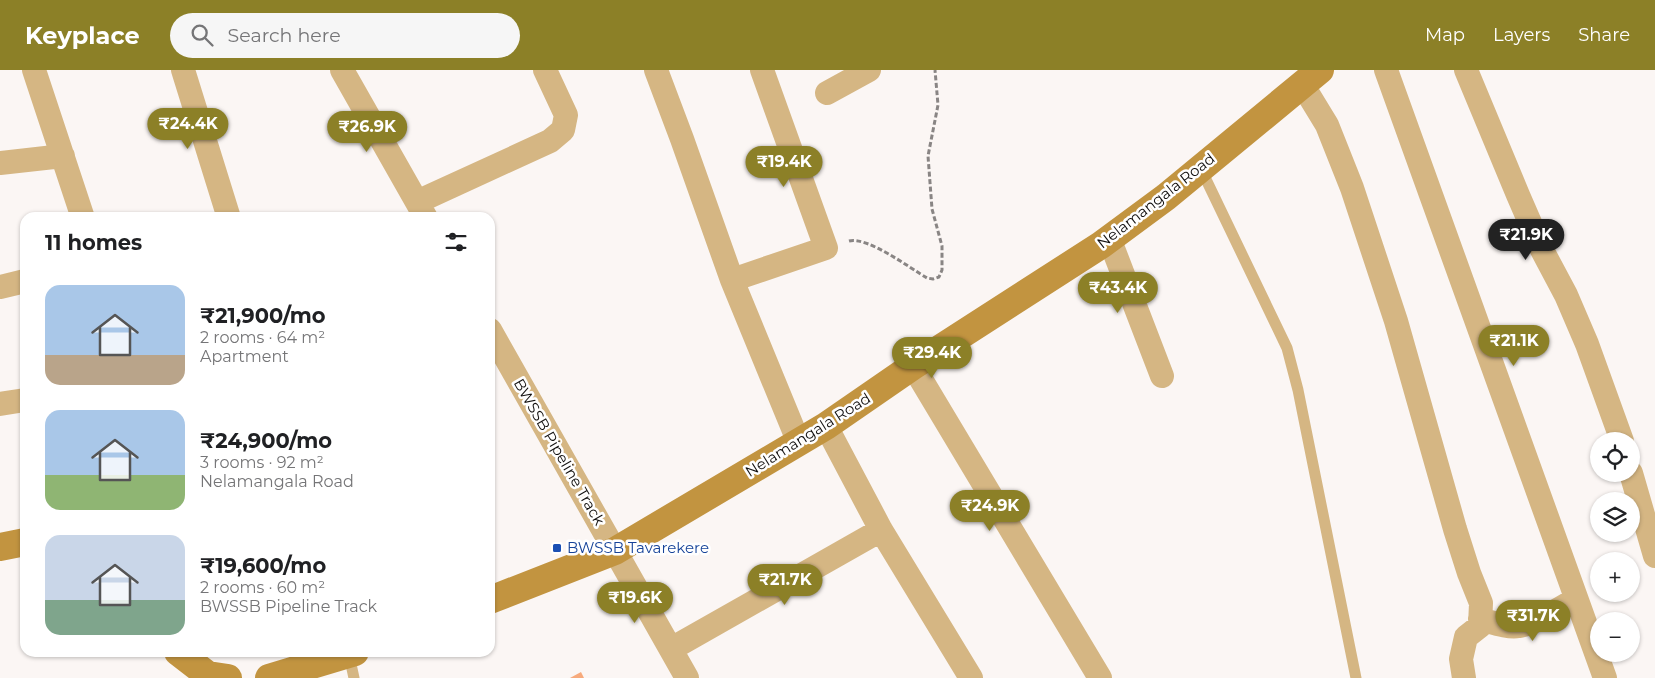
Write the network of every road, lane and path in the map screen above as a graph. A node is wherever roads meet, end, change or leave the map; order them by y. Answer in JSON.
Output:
{"nodes":[{"id":1,"x":34,"y":70,"type":"edge"},
{"id":2,"x":184,"y":70,"type":"edge"},
{"id":3,"x":545,"y":70,"type":"edge"},
{"id":4,"x":656,"y":70,"type":"edge"},
{"id":5,"x":762,"y":70,"type":"edge"},
{"id":6,"x":869,"y":70,"type":"edge"},
{"id":7,"x":936,"y":70,"type":"edge"},
{"id":8,"x":1386,"y":70,"type":"edge"},
{"id":9,"x":1466,"y":70,"type":"edge"},
{"id":10,"x":349,"y":72,"type":"edge"},
{"id":11,"x":1311,"y":77,"type":"edge"},
{"id":12,"x":826,"y":93,"type":"dead end"},
{"id":13,"x":63,"y":156,"type":"junction"},
{"id":14,"x":0,"y":162,"type":"edge"},
{"id":15,"x":1201,"y":168,"type":"junction"},
{"id":16,"x":422,"y":210,"type":"edge"},
{"id":17,"x":81,"y":212,"type":"edge"},
{"id":18,"x":227,"y":212,"type":"edge"},
{"id":19,"x":1109,"y":238,"type":"junction"},
{"id":20,"x":826,"y":248,"type":"junction"},
{"id":21,"x":732,"y":280,"type":"junction"},
{"id":22,"x":20,"y":282,"type":"edge"},
{"id":23,"x":0,"y":286,"type":"edge"},
{"id":24,"x":495,"y":339,"type":"edge"},
{"id":25,"x":914,"y":366,"type":"junction"},
{"id":26,"x":1162,"y":376,"type":"dead end"},
{"id":27,"x":20,"y":401,"type":"edge"},
{"id":28,"x":0,"y":404,"type":"edge"},
{"id":29,"x":826,"y":426,"type":"junction"},
{"id":30,"x":1619,"y":432,"type":"edge"},
{"id":31,"x":799,"y":443,"type":"junction"},
{"id":32,"x":1634,"y":482,"type":"edge"},
{"id":33,"x":881,"y":530,"type":"junction"},
{"id":34,"x":20,"y":543,"type":"edge"},
{"id":35,"x":0,"y":547,"type":"edge"},
{"id":36,"x":615,"y":551,"type":"junction"},
{"id":37,"x":1655,"y":556,"type":"edge"},
{"id":38,"x":495,"y":598,"type":"edge"},
{"id":39,"x":1576,"y":599,"type":"junction"},
{"id":40,"x":1480,"y":619,"type":"junction"},
{"id":41,"x":671,"y":649,"type":"junction"},
{"id":42,"x":185,"y":657,"type":"edge"},
{"id":43,"x":353,"y":662,"type":"edge"},
{"id":44,"x":228,"y":678,"type":"edge"},
{"id":45,"x":269,"y":678,"type":"edge"},
{"id":46,"x":687,"y":678,"type":"edge"},
{"id":47,"x":972,"y":678,"type":"edge"},
{"id":48,"x":1100,"y":678,"type":"edge"},
{"id":49,"x":1356,"y":678,"type":"edge"},
{"id":50,"x":1464,"y":678,"type":"edge"},
{"id":51,"x":1605,"y":678,"type":"edge"}],
"edges":[{"from":1,"to":13,"type":"street"},
{"from":2,"to":18,"type":"street"},
{"from":3,"to":16,"type":"street"},
{"from":4,"to":21,"type":"street"},
{"from":5,"to":20,"type":"street"},
{"from":6,"to":12,"type":"street"},
{"from":7,"to":20,"type":"path"},
{"from":8,"to":39,"type":"street"},
{"from":9,"to":30,"type":"street"},
{"from":10,"to":16,"type":"street"},
{"from":11,"to":15,"type":"main road","name":"Nelamangala Road"},
{"from":11,"to":40,"type":"street"},
{"from":13,"to":14,"type":"street"},
{"from":13,"to":17,"type":"street"},
{"from":15,"to":19,"type":"main road","name":"Nelamangala Road"},
{"from":15,"to":49,"type":"lane"},
{"from":19,"to":25,"type":"main road","name":"Nelamangala Road"},
{"from":19,"to":26,"type":"street"},
{"from":20,"to":21,"type":"street"},
{"from":21,"to":31,"type":"street"},
{"from":22,"to":23,"type":"street"},
{"from":24,"to":36,"type":"street","name":"BWSSB Pipeline Track"},
{"from":25,"to":29,"type":"main road","name":"Nelamangala Road"},
{"from":25,"to":48,"type":"street"},
{"from":27,"to":28,"type":"street"},
{"from":29,"to":31,"type":"main road","name":"Nelamangala Road"},
{"from":29,"to":33,"type":"street"},
{"from":31,"to":36,"type":"main road","name":"Nelamangala Road"},
{"from":32,"to":37,"type":"street"},
{"from":33,"to":41,"type":"street"},
{"from":33,"to":47,"type":"street"},
{"from":34,"to":35,"type":"main road"},
{"from":36,"to":38,"type":"main road","name":"Nelamangala Road"},
{"from":36,"to":41,"type":"street","name":"BWSSB Pipeline Track"},
{"from":39,"to":40,"type":"street"},
{"from":39,"to":51,"type":"street"},
{"from":40,"to":50,"type":"street"},
{"from":41,"to":46,"type":"street","name":"BWSSB Pipeline Track"},
{"from":42,"to":44,"type":"main road"},
{"from":43,"to":45,"type":"main road"}]}
